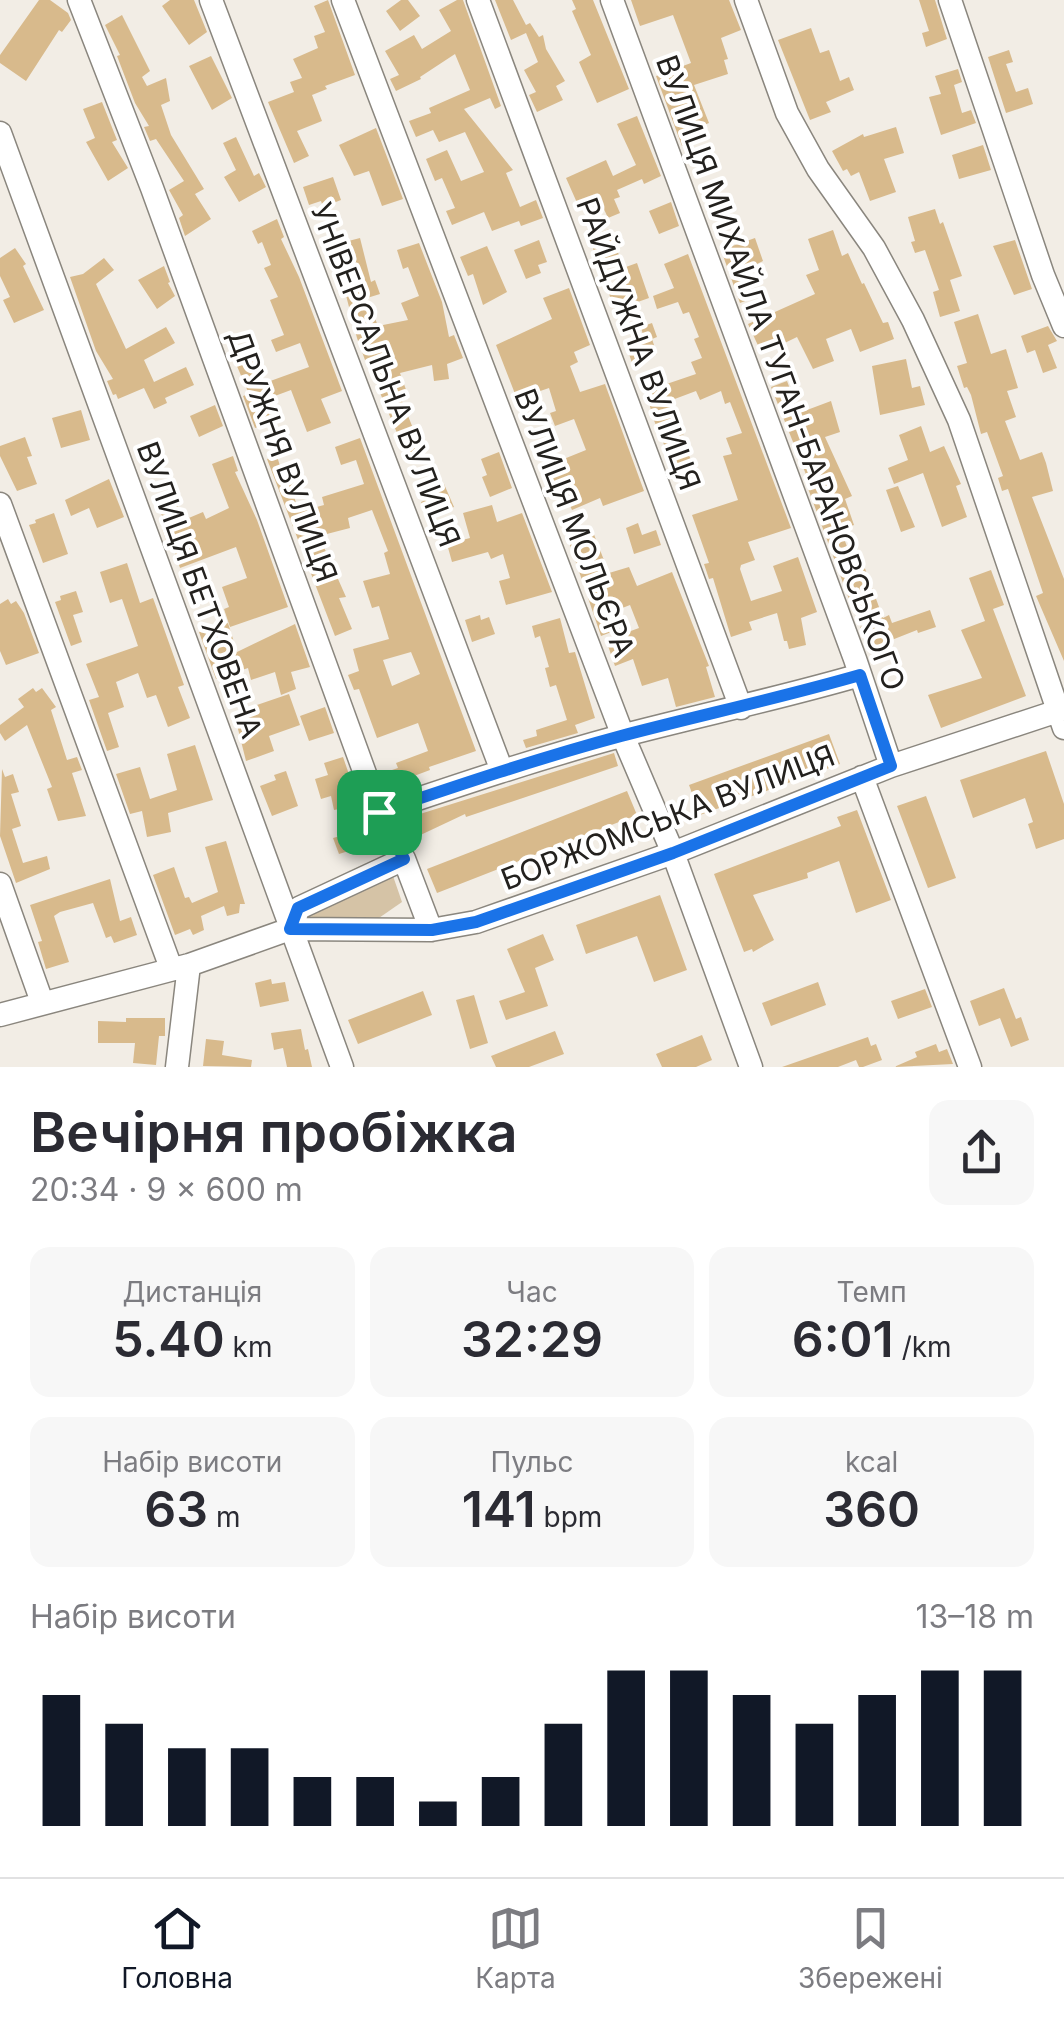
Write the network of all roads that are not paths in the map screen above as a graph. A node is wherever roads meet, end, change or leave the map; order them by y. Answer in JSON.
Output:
{"nodes":[{"id":1,"x":79,"y":0,"type":"edge"},
{"id":2,"x":212,"y":0,"type":"edge"},
{"id":3,"x":344,"y":0,"type":"edge"},
{"id":4,"x":478,"y":0,"type":"edge"},
{"id":5,"x":612,"y":0,"type":"edge"},
{"id":6,"x":746,"y":0,"type":"edge"},
{"id":7,"x":950,"y":0,"type":"edge"},
{"id":8,"x":0,"y":133,"type":"edge"},
{"id":9,"x":1064,"y":326,"type":"edge"},
{"id":10,"x":0,"y":504,"type":"edge"},
{"id":11,"x":860,"y":675,"type":"junction"},
{"id":12,"x":741,"y":708,"type":"junction"},
{"id":13,"x":1061,"y":720,"type":"edge"},
{"id":14,"x":623,"y":736,"type":"junction"},
{"id":15,"x":891,"y":766,"type":"junction"},
{"id":16,"x":502,"y":770,"type":"junction"},
{"id":17,"x":862,"y":778,"type":"junction"},
{"id":18,"x":379,"y":812,"type":"junction"},
{"id":19,"x":673,"y":853,"type":"junction"},
{"id":20,"x":404,"y":859,"type":"junction"},
{"id":21,"x":0,"y":884,"type":"edge"},
{"id":22,"x":290,"y":929,"type":"junction"},
{"id":23,"x":432,"y":930,"type":"junction"},
{"id":24,"x":180,"y":967,"type":"junction"},
{"id":25,"x":42,"y":1002,"type":"junction"},
{"id":26,"x":0,"y":1016,"type":"edge"},
{"id":27,"x":177,"y":1067,"type":"edge"},
{"id":28,"x":342,"y":1067,"type":"edge"},
{"id":29,"x":751,"y":1067,"type":"edge"},
{"id":30,"x":970,"y":1067,"type":"edge"}],
"edges":[{"from":1,"to":18,"type":"street","name":"ДРУЖНЯ ВУЛИЦЯ"},
{"from":2,"to":16,"type":"street","name":"УНІВЕРСАЛЬНА ВУЛИЦЯ"},
{"from":3,"to":14,"type":"street","name":"ВУЛИЦЯ МОЛЬЄРА"},
{"from":4,"to":12,"type":"street","name":"РАЙДУЖНА ВУЛИЦЯ"},
{"from":5,"to":11,"type":"street","name":"ВУЛИЦЯ МИХАЙЛА ТУГАН-БАРАНОВСЬКОГО"},
{"from":6,"to":13,"type":"street"},
{"from":7,"to":9,"type":"street"},
{"from":8,"to":22,"type":"street","name":"ВУЛИЦЯ БЕТХОВЕНА"},
{"from":10,"to":24,"type":"street"},
{"from":11,"to":12,"type":"street"},
{"from":11,"to":15,"type":"street","name":"ВУЛИЦЯ МИХАЙЛА ТУГАН-БАРАНОВСЬКОГО"},
{"from":12,"to":14,"type":"street"},
{"from":13,"to":15,"type":"street","name":"БОРЖОМСЬКА ВУЛИЦЯ"},
{"from":14,"to":16,"type":"street"},
{"from":14,"to":19,"type":"street","name":"ВУЛИЦЯ МОЛЬЄРА"},
{"from":15,"to":17,"type":"street","name":"БОРЖОМСЬКА ВУЛИЦЯ"},
{"from":16,"to":18,"type":"street"},
{"from":17,"to":19,"type":"street","name":"БОРЖОМСЬКА ВУЛИЦЯ"},
{"from":17,"to":30,"type":"street"},
{"from":18,"to":20,"type":"street","name":"ДРУЖНЯ ВУЛИЦЯ"},
{"from":19,"to":23,"type":"street","name":"БОРЖОМСЬКА ВУЛИЦЯ"},
{"from":19,"to":29,"type":"street","name":"ВУЛИЦЯ МОЛЬЄРА"},
{"from":20,"to":22,"type":"street"},
{"from":20,"to":23,"type":"street","name":"ДРУЖНЯ ВУЛИЦЯ"},
{"from":21,"to":25,"type":"street"},
{"from":22,"to":23,"type":"street","name":"БОРЖОМСЬКА ВУЛИЦЯ"},
{"from":22,"to":24,"type":"street"},
{"from":22,"to":28,"type":"street","name":"ВУЛИЦЯ БЕТХОВЕНА"},
{"from":24,"to":25,"type":"street"},
{"from":24,"to":27,"type":"street"},
{"from":25,"to":26,"type":"street"}]}
